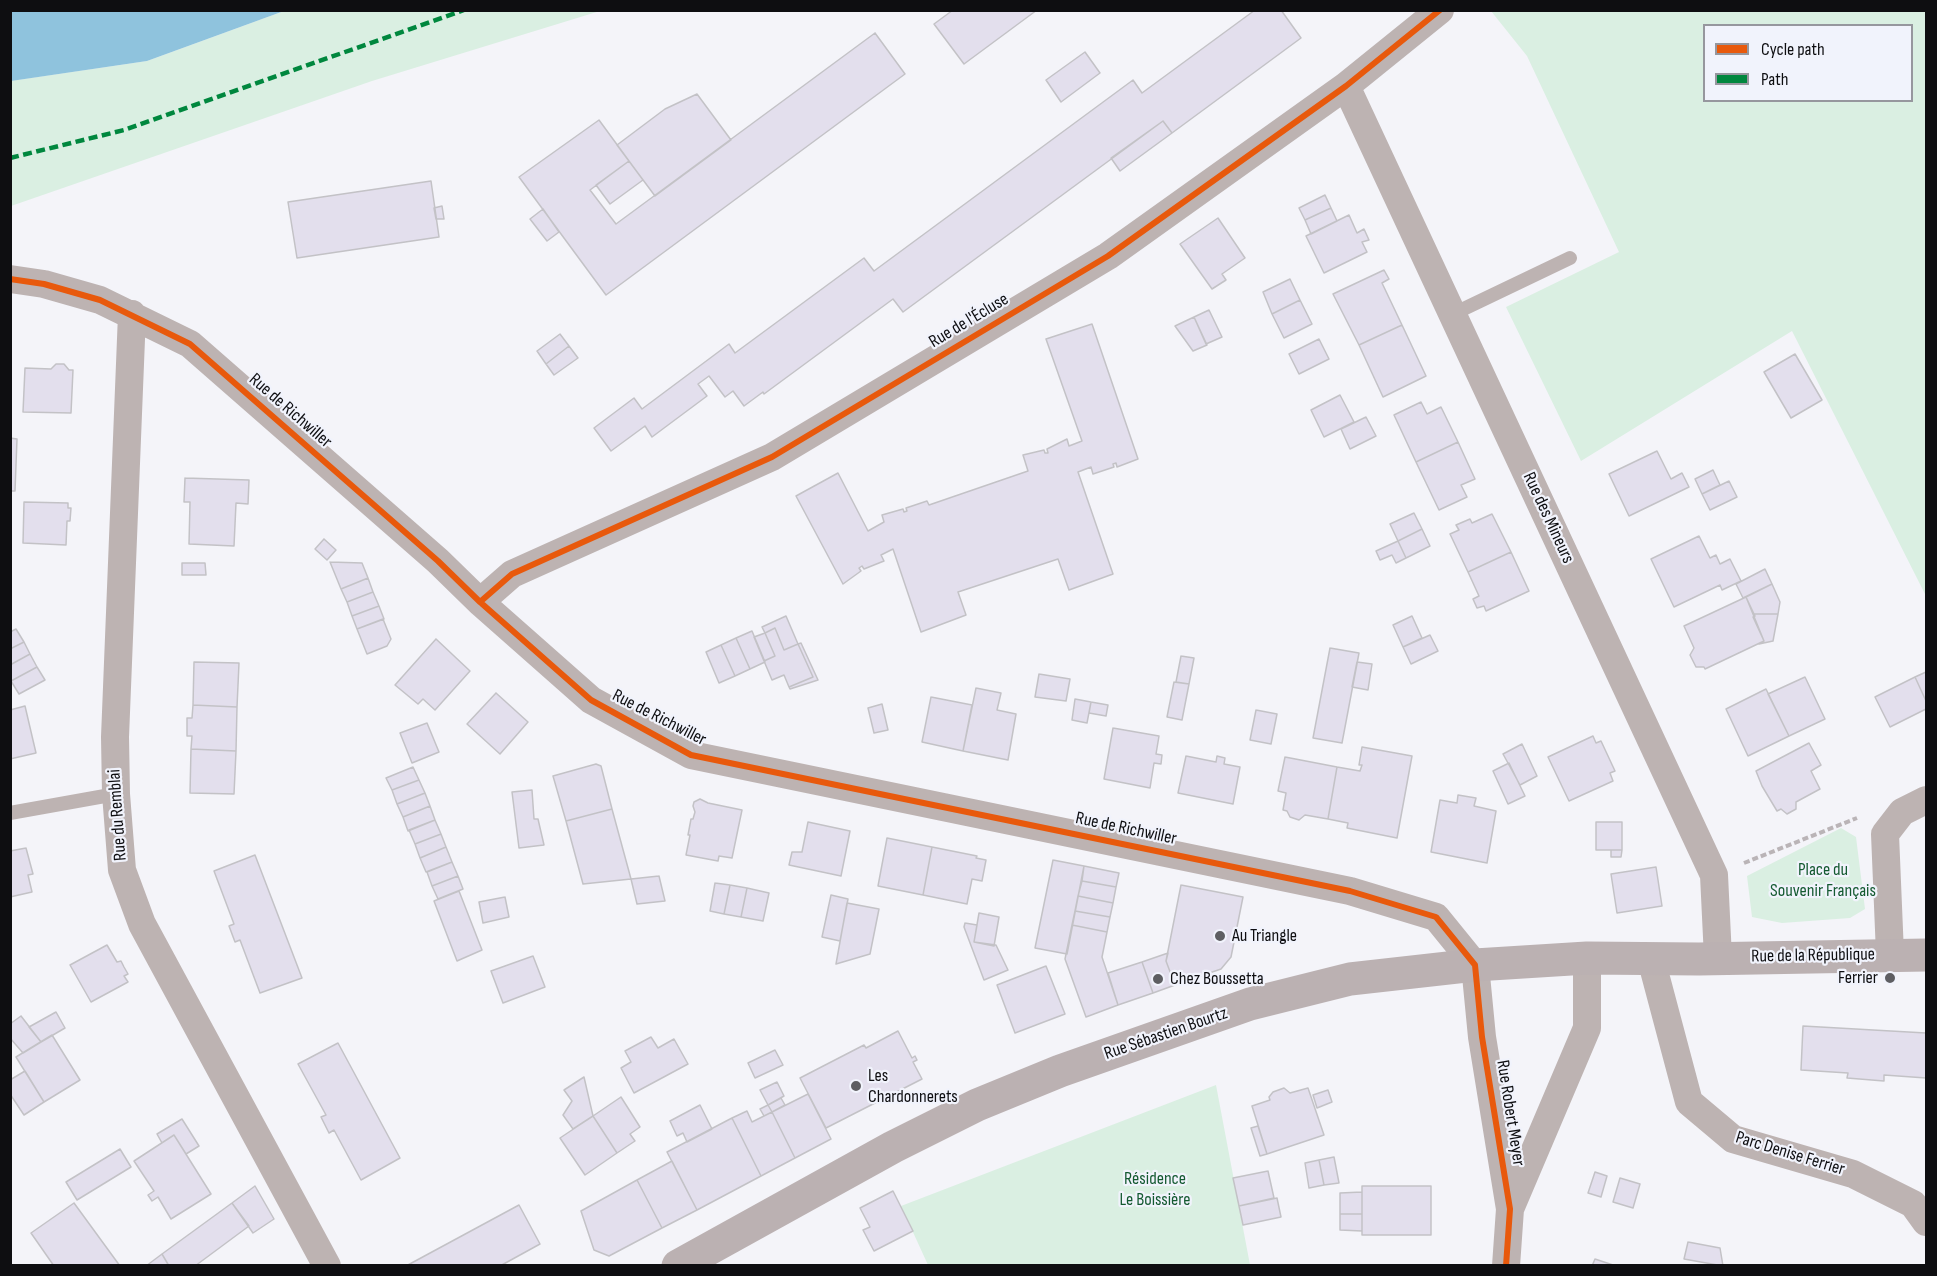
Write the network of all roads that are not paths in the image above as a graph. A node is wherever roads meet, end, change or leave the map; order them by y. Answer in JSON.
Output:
{"nodes":[{"id":1,"x":1440,"y":10,"type":"edge"},
{"id":2,"x":1346,"y":86,"type":"junction"},
{"id":3,"x":1570,"y":258,"type":"dead end"},
{"id":4,"x":10,"y":279,"type":"edge"},
{"id":5,"x":132,"y":314,"type":"junction"},
{"id":6,"x":1453,"y":314,"type":"junction"},
{"id":7,"x":480,"y":602,"type":"junction"},
{"id":8,"x":116,"y":794,"type":"junction"},
{"id":9,"x":1914,"y":806,"type":"edge"},
{"id":10,"x":10,"y":813,"type":"edge"},
{"id":11,"x":1890,"y":954,"type":"junction"},
{"id":12,"x":1926,"y":955,"type":"edge"},
{"id":13,"x":1587,"y":958,"type":"junction"},
{"id":14,"x":1651,"y":959,"type":"junction"},
{"id":15,"x":1709,"y":959,"type":"junction"},
{"id":16,"x":1475,"y":966,"type":"junction"},
{"id":17,"x":1510,"y":1209,"type":"junction"},
{"id":18,"x":1926,"y":1222,"type":"edge"},
{"id":19,"x":327,"y":1266,"type":"edge"},
{"id":20,"x":678,"y":1266,"type":"edge"},
{"id":21,"x":1506,"y":1266,"type":"edge"}],
"edges":[{"from":1,"to":2,"type":"street","name":"Rue de l'Écluse"},
{"from":2,"to":6,"type":"street","name":"Rue des Mineurs"},
{"from":2,"to":7,"type":"street","name":"Rue de l'Écluse"},
{"from":3,"to":6,"type":"lane"},
{"from":4,"to":5,"type":"street","name":"Rue de Richwiller"},
{"from":5,"to":7,"type":"street","name":"Rue de Richwiller"},
{"from":5,"to":8,"type":"street","name":"Rue du Remblai"},
{"from":6,"to":15,"type":"street","name":"Rue des Mineurs"},
{"from":7,"to":16,"type":"street","name":"Rue de Richwiller"},
{"from":8,"to":10,"type":"lane"},
{"from":8,"to":19,"type":"street","name":"Rue du Remblai"},
{"from":9,"to":11,"type":"street"},
{"from":11,"to":12,"type":"main road","name":"Rue de la République"},
{"from":11,"to":15,"type":"main road","name":"Rue de la République"},
{"from":13,"to":14,"type":"main road","name":"Rue Sébastien Bourtz"},
{"from":13,"to":16,"type":"main road","name":"Rue Sébastien Bourtz"},
{"from":13,"to":17,"type":"street","name":"Rue Robert Meyer"},
{"from":14,"to":15,"type":"main road","name":"Rue Sébastien Bourtz"},
{"from":14,"to":18,"type":"street","name":"Parc Denise Ferrier"},
{"from":16,"to":17,"type":"street","name":"Rue Robert Meyer"},
{"from":16,"to":20,"type":"main road","name":"Rue Sébastien Bourtz"},
{"from":17,"to":21,"type":"street","name":"Rue Robert Meyer"}]}
